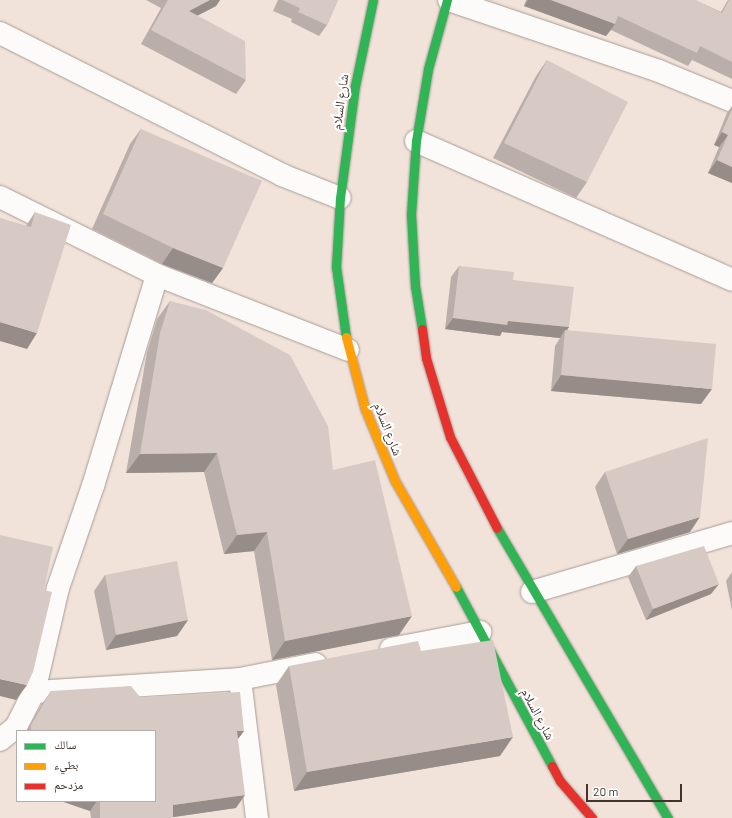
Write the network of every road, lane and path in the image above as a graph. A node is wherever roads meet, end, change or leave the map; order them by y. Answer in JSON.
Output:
{"nodes":[{"id":1,"x":373,"y":0,"type":"edge"},
{"id":2,"x":448,"y":0,"type":"edge"},
{"id":3,"x":0,"y":33,"type":"edge"},
{"id":4,"x":732,"y":101,"type":"edge"},
{"id":5,"x":416,"y":141,"type":"junction"},
{"id":6,"x":0,"y":197,"type":"edge"},
{"id":7,"x":340,"y":198,"type":"junction"},
{"id":8,"x":157,"y":275,"type":"junction"},
{"id":9,"x":732,"y":280,"type":"edge"},
{"id":10,"x":348,"y":350,"type":"junction"},
{"id":11,"x":732,"y":533,"type":"edge"},
{"id":12,"x":532,"y":592,"type":"junction"},
{"id":13,"x":480,"y":632,"type":"junction"},
{"id":14,"x":371,"y":653,"type":"edge"},
{"id":15,"x":333,"y":661,"type":"edge"},
{"id":16,"x":240,"y":679,"type":"junction"},
{"id":17,"x":34,"y":692,"type":"junction"},
{"id":18,"x":0,"y":740,"type":"edge"},
{"id":19,"x":257,"y":818,"type":"edge"},
{"id":20,"x":592,"y":818,"type":"edge"},
{"id":21,"x":668,"y":818,"type":"edge"}],
"edges":[{"from":1,"to":7,"type":"street","name":"شارع السلام"},
{"from":2,"to":4,"type":"street"},
{"from":2,"to":5,"type":"street"},
{"from":3,"to":7,"type":"street"},
{"from":5,"to":9,"type":"street"},
{"from":5,"to":12,"type":"street"},
{"from":6,"to":8,"type":"street"},
{"from":7,"to":10,"type":"street","name":"شارع السلام"},
{"from":8,"to":10,"type":"street"},
{"from":8,"to":17,"type":"street"},
{"from":10,"to":13,"type":"street","name":"شارع السلام"},
{"from":11,"to":12,"type":"street"},
{"from":12,"to":21,"type":"street"},
{"from":13,"to":14,"type":"street"},
{"from":13,"to":20,"type":"street","name":"شارع السلام"},
{"from":15,"to":16,"type":"street"},
{"from":16,"to":17,"type":"street"},
{"from":16,"to":19,"type":"street"},
{"from":17,"to":18,"type":"street"}]}
